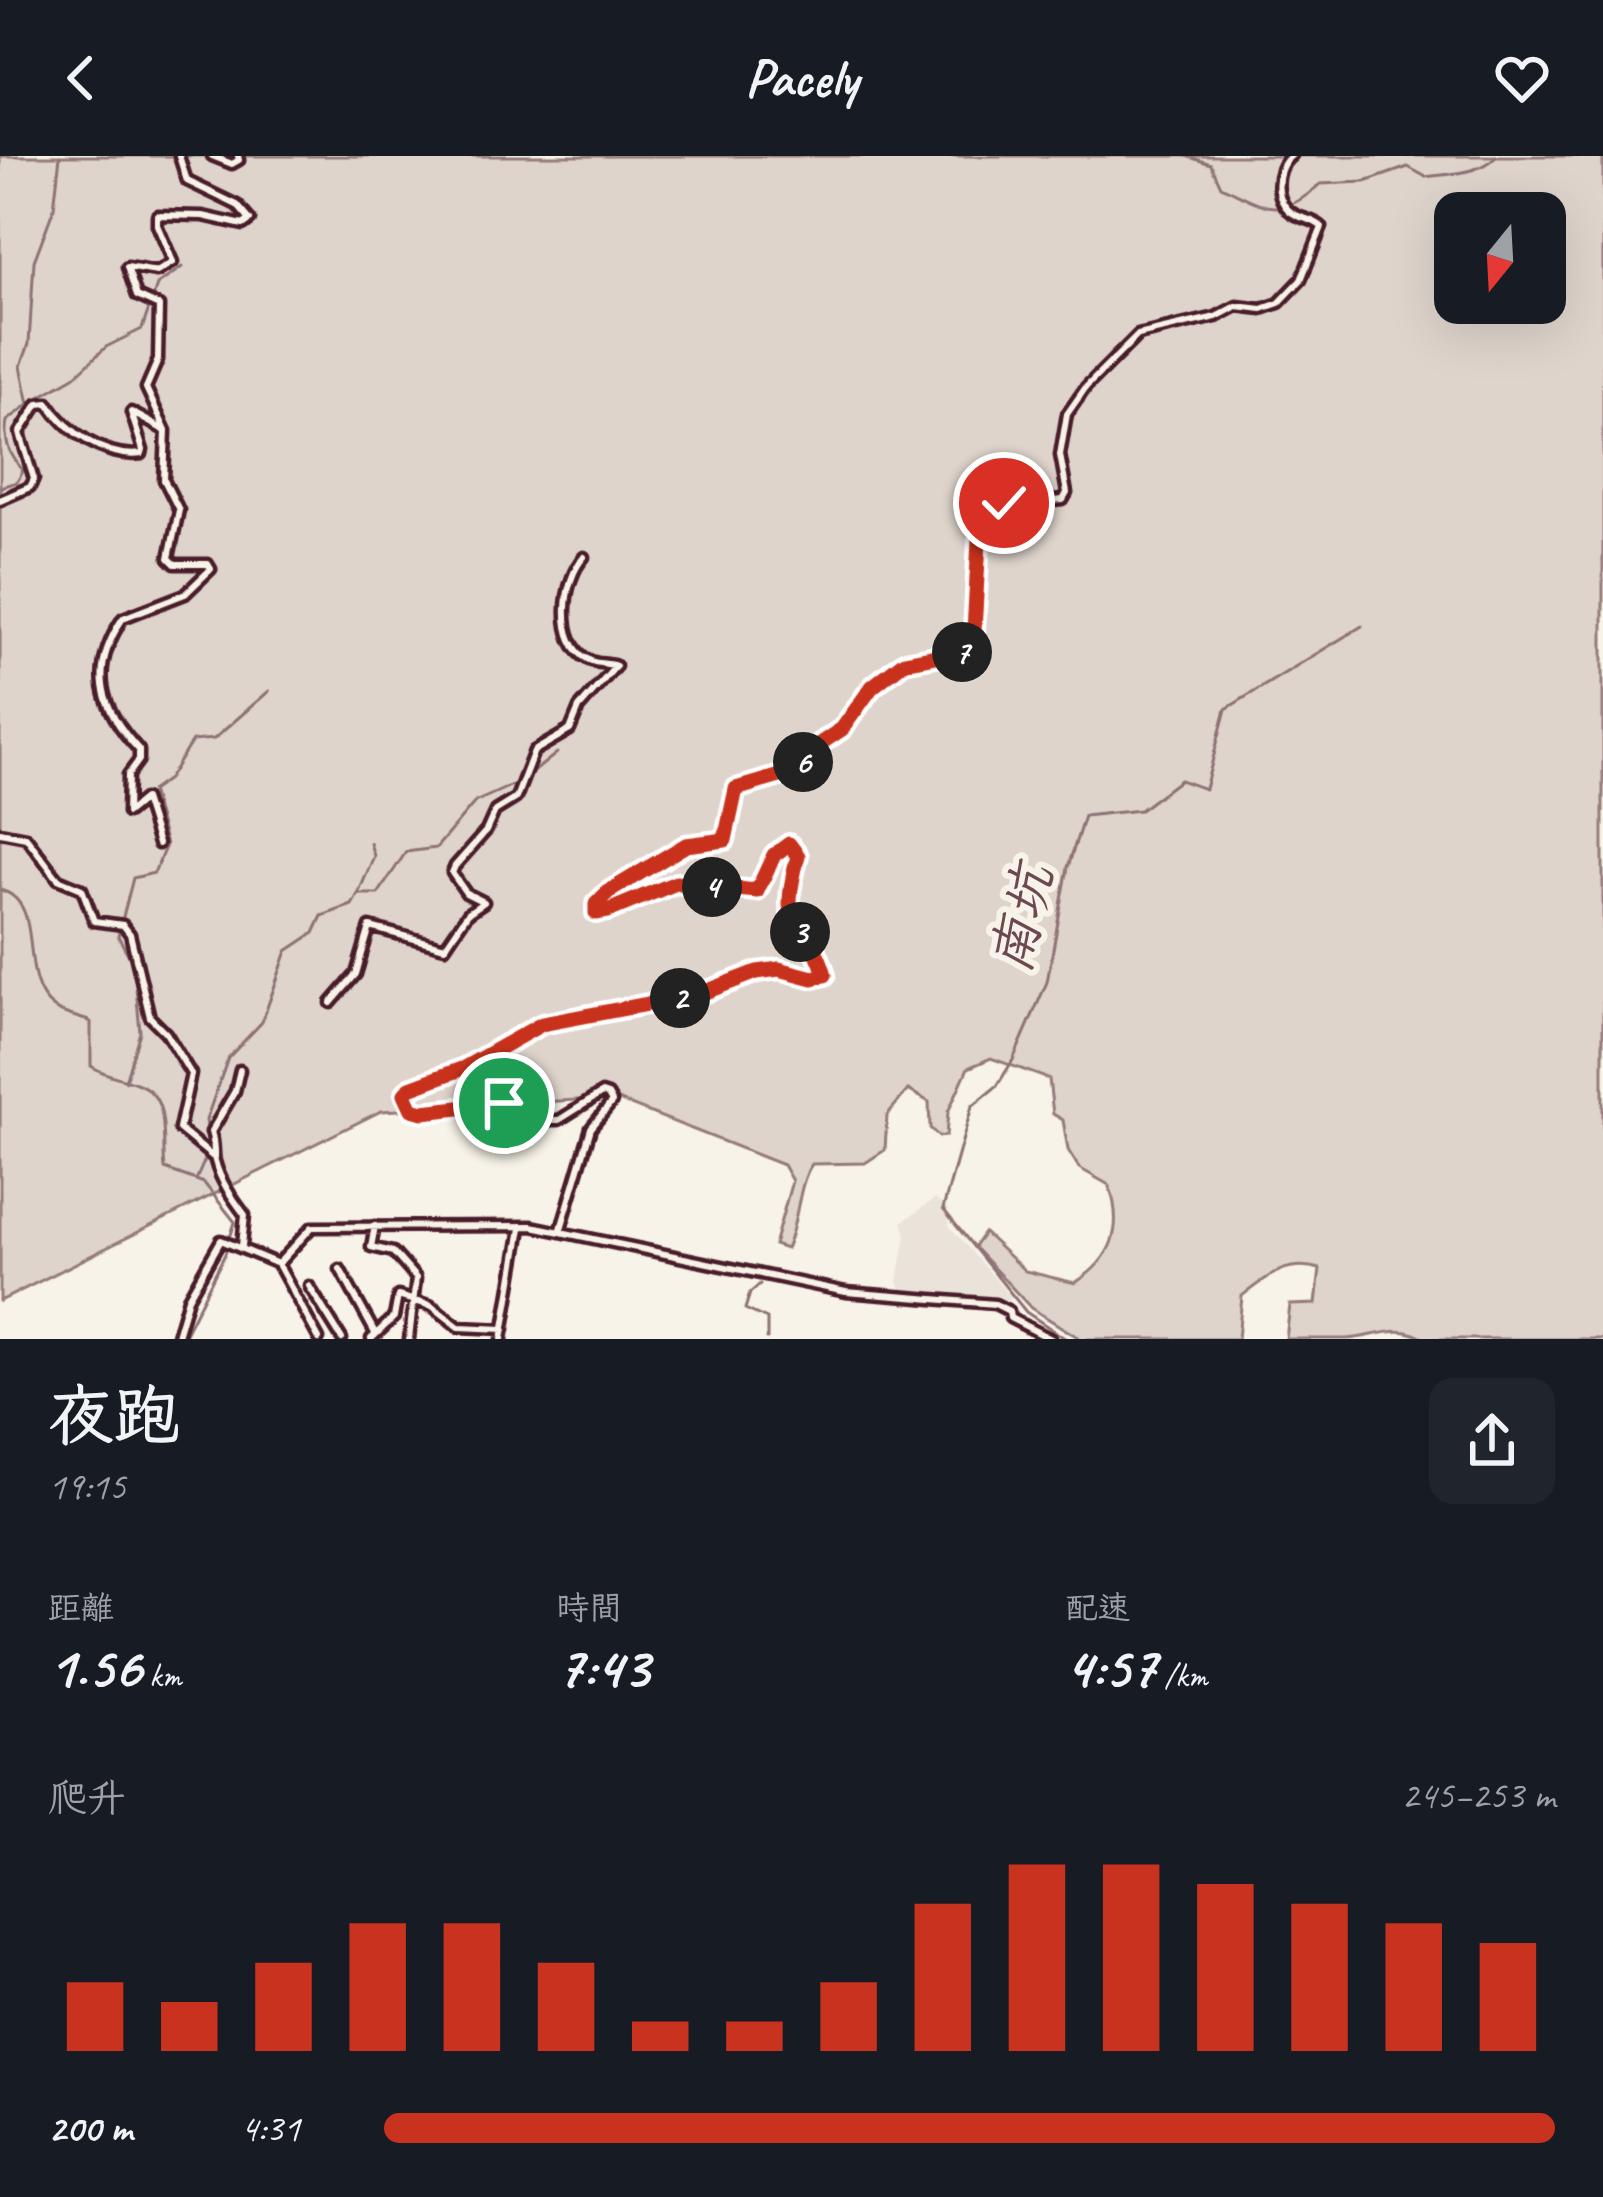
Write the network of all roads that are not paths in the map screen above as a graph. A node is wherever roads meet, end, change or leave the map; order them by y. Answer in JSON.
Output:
{"nodes":[{"id":1,"x":178,"y":156,"type":"edge"},
{"id":2,"x":212,"y":156,"type":"edge"},
{"id":3,"x":238,"y":156,"type":"edge"},
{"id":4,"x":1291,"y":156,"type":"edge"},
{"id":5,"x":166,"y":431,"type":"junction"},
{"id":6,"x":0,"y":500,"type":"edge"},
{"id":7,"x":584,"y":557,"type":"dead end"},
{"id":8,"x":0,"y":832,"type":"edge"},
{"id":9,"x":158,"y":844,"type":"dead end"},
{"id":10,"x":331,"y":1004,"type":"dead end"},
{"id":11,"x":240,"y":1070,"type":"dead end"},
{"id":12,"x":211,"y":1155,"type":"junction"},
{"id":13,"x":375,"y":1226,"type":"junction"},
{"id":14,"x":520,"y":1228,"type":"junction"},
{"id":15,"x":560,"y":1232,"type":"junction"},
{"id":16,"x":242,"y":1246,"type":"junction"},
{"id":17,"x":278,"y":1264,"type":"junction"},
{"id":18,"x":340,"y":1269,"type":"dead end"},
{"id":19,"x":309,"y":1286,"type":"dead end"},
{"id":20,"x":412,"y":1299,"type":"junction"},
{"id":21,"x":504,"y":1329,"type":"junction"},
{"id":22,"x":373,"y":1336,"type":"edge"},
{"id":23,"x":176,"y":1339,"type":"edge"},
{"id":24,"x":319,"y":1339,"type":"edge"},
{"id":25,"x":342,"y":1339,"type":"edge"},
{"id":26,"x":409,"y":1339,"type":"edge"},
{"id":27,"x":502,"y":1339,"type":"edge"},
{"id":28,"x":1051,"y":1339,"type":"edge"}],
"edges":[{"from":1,"to":5,"type":"street"},
{"from":2,"to":3,"type":"street"},
{"from":4,"to":15,"type":"street"},
{"from":5,"to":6,"type":"street"},
{"from":5,"to":9,"type":"street"},
{"from":7,"to":10,"type":"street"},
{"from":8,"to":12,"type":"street"},
{"from":11,"to":12,"type":"street"},
{"from":12,"to":16,"type":"street"},
{"from":13,"to":14,"type":"street"},
{"from":13,"to":17,"type":"street"},
{"from":13,"to":20,"type":"street"},
{"from":14,"to":15,"type":"street"},
{"from":14,"to":21,"type":"street"},
{"from":15,"to":28,"type":"street"},
{"from":16,"to":17,"type":"street"},
{"from":16,"to":23,"type":"street"},
{"from":17,"to":24,"type":"street"},
{"from":18,"to":22,"type":"street"},
{"from":19,"to":25,"type":"street"},
{"from":20,"to":21,"type":"street"},
{"from":20,"to":22,"type":"street"},
{"from":20,"to":26,"type":"street"},
{"from":21,"to":27,"type":"street"}]}
